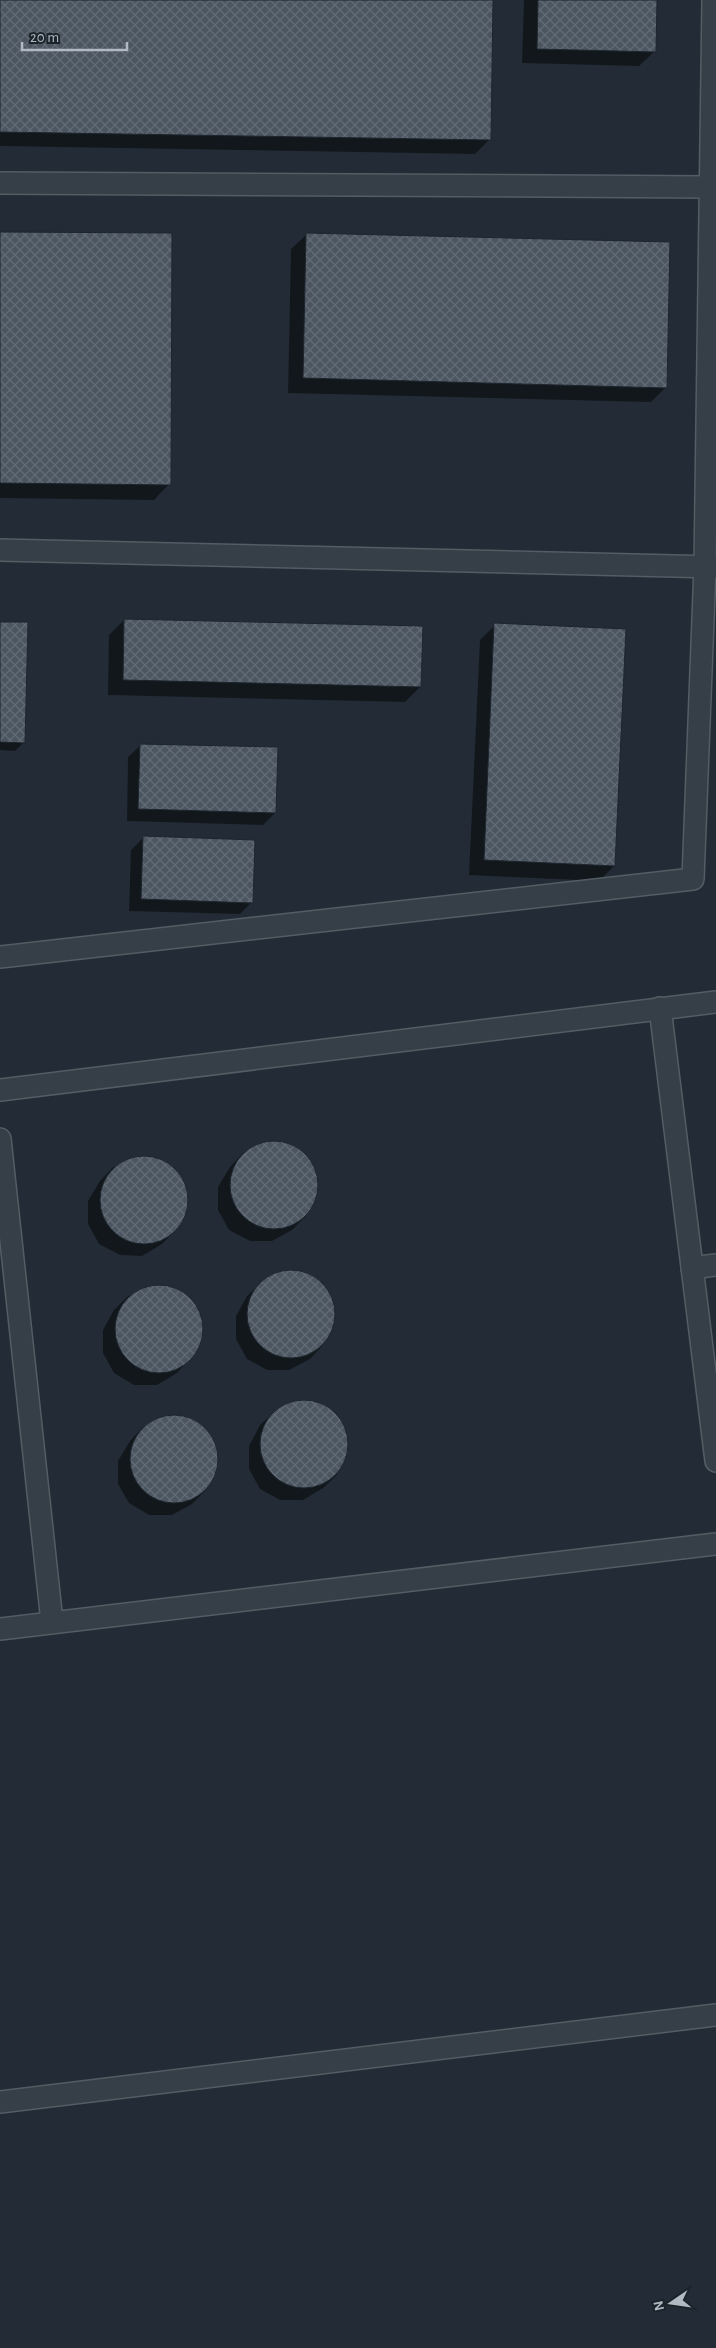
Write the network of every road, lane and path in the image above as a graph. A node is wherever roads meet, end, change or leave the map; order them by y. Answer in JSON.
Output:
{"nodes":[{"id":1,"x":713,"y":0,"type":"edge"},
{"id":2,"x":0,"y":184,"type":"edge"},
{"id":3,"x":710,"y":187,"type":"junction"},
{"id":4,"x":0,"y":550,"type":"edge"},
{"id":5,"x":710,"y":567,"type":"edge"},
{"id":6,"x":709,"y":656,"type":"edge"},
{"id":7,"x":706,"y":779,"type":"edge"},
{"id":8,"x":0,"y":957,"type":"edge"},
{"id":9,"x":716,"y":1002,"type":"edge"},
{"id":10,"x":660,"y":1008,"type":"junction"},
{"id":11,"x":0,"y":1090,"type":"edge"},
{"id":12,"x":0,"y":1139,"type":"edge"},
{"id":13,"x":716,"y":1265,"type":"edge"},
{"id":14,"x":692,"y":1268,"type":"junction"},
{"id":15,"x":716,"y":1461,"type":"edge"},
{"id":16,"x":716,"y":1544,"type":"edge"},
{"id":17,"x":52,"y":1622,"type":"junction"},
{"id":18,"x":0,"y":1629,"type":"edge"},
{"id":19,"x":716,"y":2015,"type":"edge"},
{"id":20,"x":0,"y":2102,"type":"edge"}],
"edges":[{"from":1,"to":3,"type":"lane"},
{"from":2,"to":3,"type":"lane"},
{"from":3,"to":5,"type":"lane"},
{"from":4,"to":5,"type":"lane"},
{"from":5,"to":6,"type":"lane"},
{"from":6,"to":7,"type":"lane"},
{"from":7,"to":8,"type":"lane"},
{"from":9,"to":10,"type":"lane"},
{"from":10,"to":11,"type":"lane"},
{"from":10,"to":14,"type":"lane"},
{"from":12,"to":17,"type":"lane"},
{"from":13,"to":14,"type":"lane"},
{"from":14,"to":15,"type":"lane"},
{"from":16,"to":17,"type":"lane"},
{"from":17,"to":18,"type":"lane"},
{"from":19,"to":20,"type":"lane"}]}
